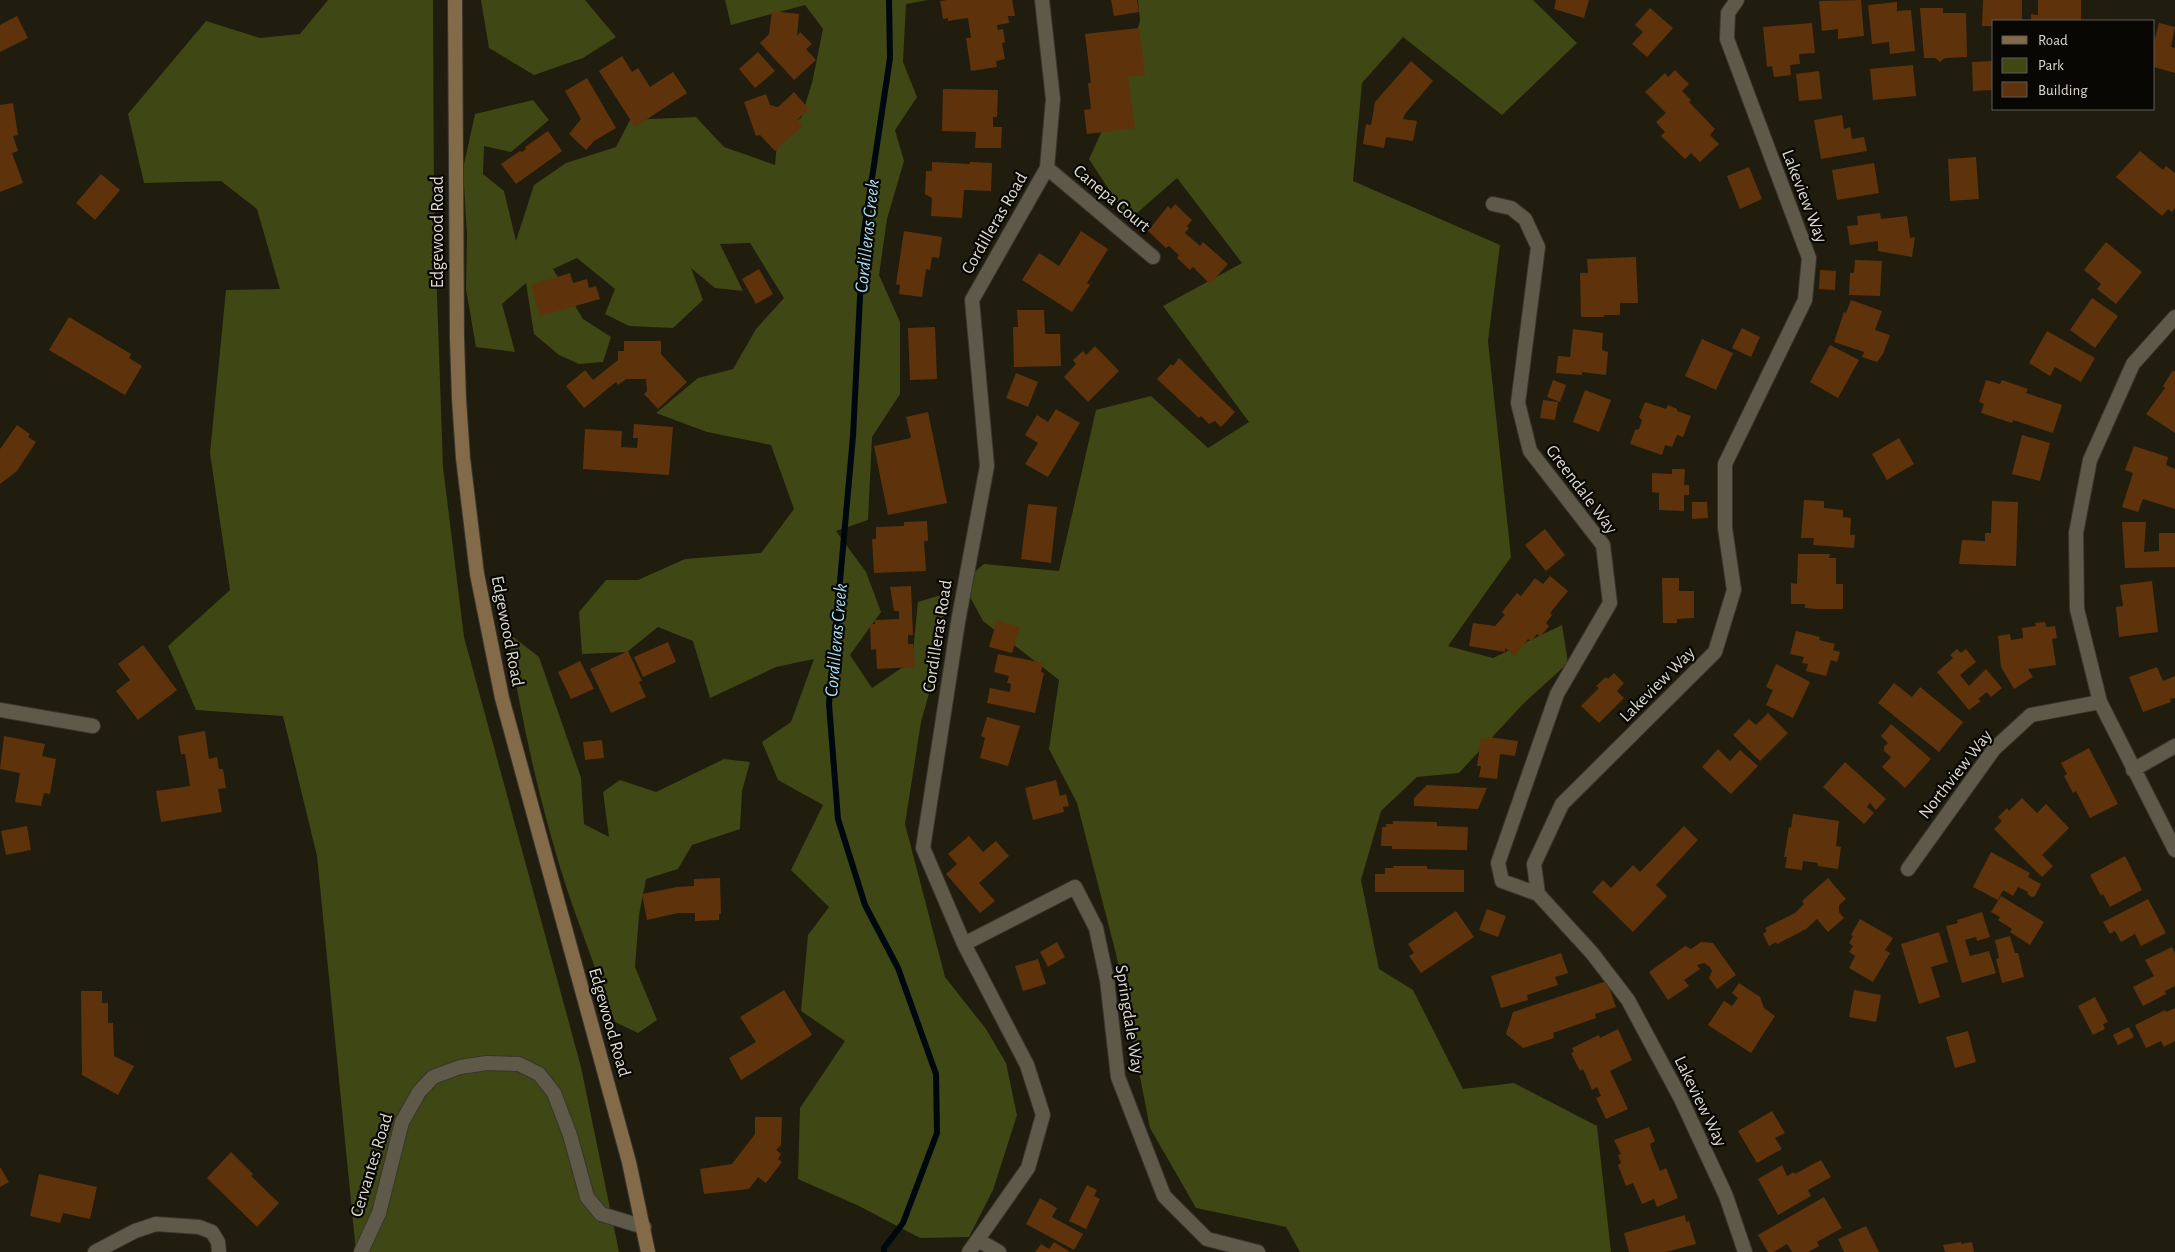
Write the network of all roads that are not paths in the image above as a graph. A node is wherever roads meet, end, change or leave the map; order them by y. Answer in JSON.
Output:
{"nodes":[{"id":1,"x":455,"y":0,"type":"edge"},
{"id":2,"x":1042,"y":0,"type":"edge"},
{"id":3,"x":1737,"y":0,"type":"edge"},
{"id":4,"x":1047,"y":168,"type":"junction"},
{"id":5,"x":1493,"y":204,"type":"dead end"},
{"id":6,"x":1153,"y":258,"type":"dead end"},
{"id":7,"x":2175,"y":317,"type":"edge"},
{"id":8,"x":2100,"y":702,"type":"junction"},
{"id":9,"x":0,"y":710,"type":"edge"},
{"id":10,"x":93,"y":726,"type":"dead end"},
{"id":11,"x":2175,"y":746,"type":"edge"},
{"id":12,"x":2133,"y":770,"type":"junction"},
{"id":13,"x":2175,"y":850,"type":"edge"},
{"id":14,"x":1908,"y":869,"type":"dead end"},
{"id":15,"x":1538,"y":894,"type":"junction"},
{"id":16,"x":964,"y":944,"type":"junction"},
{"id":17,"x":644,"y":1227,"type":"junction"},
{"id":18,"x":978,"y":1240,"type":"junction"},
{"id":19,"x":95,"y":1252,"type":"edge"},
{"id":20,"x":219,"y":1252,"type":"edge"},
{"id":21,"x":361,"y":1252,"type":"edge"},
{"id":22,"x":648,"y":1252,"type":"edge"},
{"id":23,"x":970,"y":1252,"type":"edge"},
{"id":24,"x":999,"y":1252,"type":"edge"},
{"id":25,"x":1258,"y":1252,"type":"edge"},
{"id":26,"x":1745,"y":1252,"type":"edge"}],
"edges":[{"from":1,"to":17,"type":"main road","name":"Edgewood Road"},
{"from":2,"to":4,"type":"street","name":"Cordilleras Road"},
{"from":3,"to":15,"type":"street","name":"Lakeview Way"},
{"from":4,"to":6,"type":"street","name":"Canepa Court"},
{"from":4,"to":16,"type":"street","name":"Cordilleras Road"},
{"from":5,"to":15,"type":"street","name":"Greendale Way"},
{"from":7,"to":8,"type":"street"},
{"from":8,"to":12,"type":"street"},
{"from":8,"to":14,"type":"street","name":"Northview Way"},
{"from":9,"to":10,"type":"street"},
{"from":11,"to":12,"type":"street"},
{"from":12,"to":13,"type":"street"},
{"from":15,"to":26,"type":"street","name":"Lakeview Way"},
{"from":16,"to":18,"type":"street","name":"Cordilleras Road"},
{"from":16,"to":25,"type":"street","name":"Springdale Way"},
{"from":17,"to":21,"type":"street","name":"Cervantes Road"},
{"from":17,"to":22,"type":"main road","name":"Edgewood Road"},
{"from":18,"to":23,"type":"street","name":"Cordilleras Road"},
{"from":18,"to":24,"type":"street"},
{"from":19,"to":20,"type":"street"}]}
